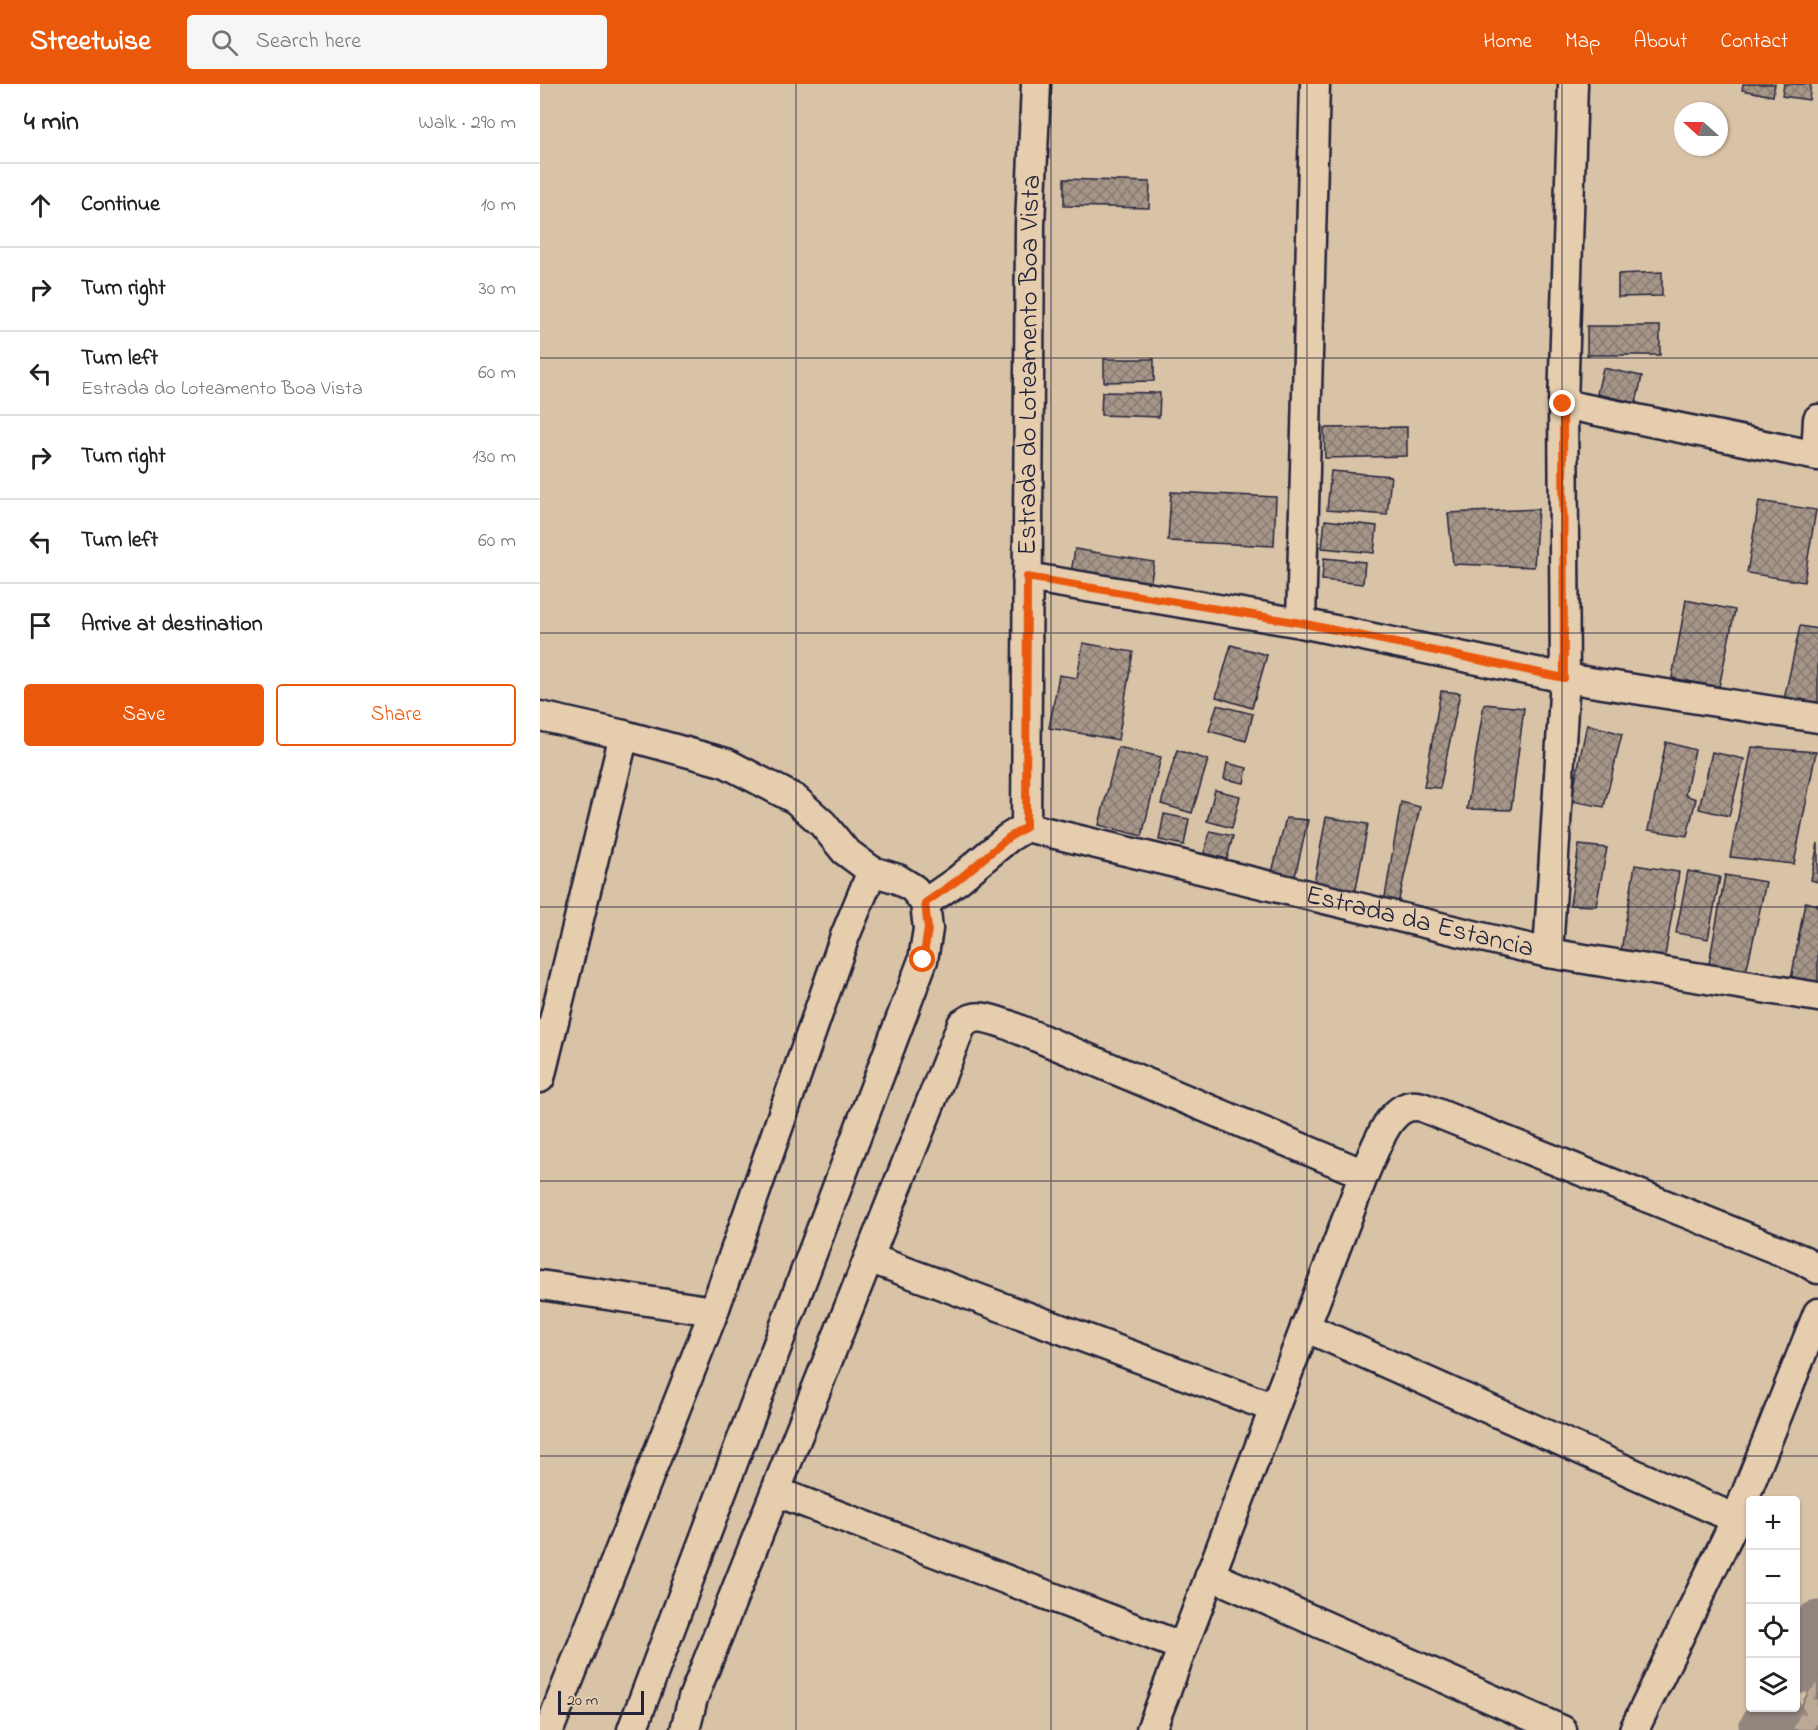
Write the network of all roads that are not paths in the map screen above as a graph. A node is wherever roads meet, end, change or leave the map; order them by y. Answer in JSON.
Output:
{"nodes":[{"id":1,"x":1036,"y":84,"type":"edge"},
{"id":2,"x":1315,"y":84,"type":"edge"},
{"id":3,"x":1574,"y":84,"type":"edge"},
{"id":4,"x":1563,"y":404,"type":"junction"},
{"id":5,"x":1818,"y":419,"type":"edge"},
{"id":6,"x":1817,"y":455,"type":"edge"},
{"id":7,"x":1027,"y":577,"type":"junction"},
{"id":8,"x":1301,"y":623,"type":"junction"},
{"id":9,"x":1564,"y":678,"type":"junction"},
{"id":10,"x":540,"y":716,"type":"edge"},
{"id":11,"x":1818,"y":718,"type":"edge"},
{"id":12,"x":624,"y":735,"type":"junction"},
{"id":13,"x":1026,"y":827,"type":"junction"},
{"id":14,"x":872,"y":871,"type":"junction"},
{"id":15,"x":925,"y":903,"type":"junction"},
{"id":16,"x":1548,"y":952,"type":"junction"},
{"id":17,"x":1818,"y":997,"type":"edge"},
{"id":18,"x":540,"y":1078,"type":"edge"},
{"id":19,"x":1364,"y":1174,"type":"junction"},
{"id":20,"x":869,"y":1258,"type":"junction"},
{"id":21,"x":1818,"y":1269,"type":"edge"},
{"id":22,"x":540,"y":1286,"type":"edge"},
{"id":23,"x":714,"y":1311,"type":"junction"},
{"id":24,"x":1818,"y":1313,"type":"edge"},
{"id":25,"x":1305,"y":1327,"type":"junction"},
{"id":26,"x":1274,"y":1408,"type":"junction"},
{"id":27,"x":777,"y":1492,"type":"junction"},
{"id":28,"x":1736,"y":1519,"type":"junction"},
{"id":29,"x":1210,"y":1575,"type":"junction"},
{"id":30,"x":1183,"y":1647,"type":"junction"},
{"id":31,"x":549,"y":1730,"type":"edge"},
{"id":32,"x":632,"y":1730,"type":"edge"},
{"id":33,"x":685,"y":1730,"type":"edge"},
{"id":34,"x":1151,"y":1730,"type":"edge"},
{"id":35,"x":1562,"y":1730,"type":"edge"},
{"id":36,"x":1634,"y":1730,"type":"edge"}],
"edges":[{"from":1,"to":7,"type":"street","name":"Estrada do Loteamento Boa Vista"},
{"from":2,"to":8,"type":"street"},
{"from":3,"to":4,"type":"street"},
{"from":4,"to":6,"type":"street"},
{"from":4,"to":9,"type":"street"},
{"from":5,"to":6,"type":"street"},
{"from":7,"to":8,"type":"street"},
{"from":7,"to":13,"type":"street","name":"Estrada do Loteamento Boa Vista"},
{"from":8,"to":9,"type":"street"},
{"from":9,"to":11,"type":"street"},
{"from":9,"to":16,"type":"street"},
{"from":10,"to":12,"type":"street"},
{"from":12,"to":14,"type":"street"},
{"from":12,"to":18,"type":"street"},
{"from":13,"to":15,"type":"street"},
{"from":13,"to":16,"type":"street","name":"Estrada da Estancia"},
{"from":14,"to":15,"type":"street"},
{"from":14,"to":23,"type":"street"},
{"from":15,"to":32,"type":"street"},
{"from":16,"to":17,"type":"street","name":"Estrada da Estancia"},
{"from":19,"to":20,"type":"street"},
{"from":19,"to":21,"type":"street"},
{"from":19,"to":25,"type":"street"},
{"from":20,"to":26,"type":"street"},
{"from":20,"to":27,"type":"street"},
{"from":22,"to":23,"type":"street"},
{"from":23,"to":31,"type":"street"},
{"from":24,"to":28,"type":"street"},
{"from":25,"to":26,"type":"street"},
{"from":25,"to":28,"type":"street"},
{"from":26,"to":29,"type":"street"},
{"from":27,"to":30,"type":"street"},
{"from":27,"to":33,"type":"street"},
{"from":28,"to":36,"type":"street"},
{"from":29,"to":30,"type":"street"},
{"from":29,"to":35,"type":"street"},
{"from":30,"to":34,"type":"street"}]}
